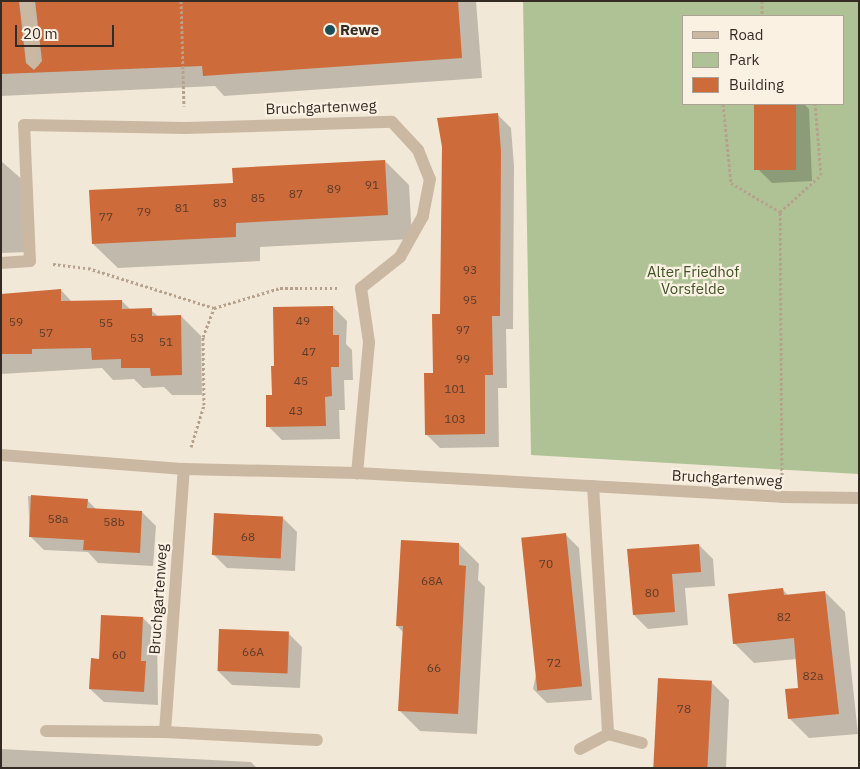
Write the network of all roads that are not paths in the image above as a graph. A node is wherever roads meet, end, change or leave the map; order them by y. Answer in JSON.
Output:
{"nodes":[{"id":1,"x":27,"y":1,"type":"edge"},
{"id":2,"x":34,"y":62,"type":"dead end"},
{"id":3,"x":1,"y":263,"type":"edge"},
{"id":4,"x":1,"y":456,"type":"edge"},
{"id":5,"x":184,"y":469,"type":"junction"},
{"id":6,"x":357,"y":473,"type":"junction"},
{"id":7,"x":593,"y":486,"type":"junction"},
{"id":8,"x":859,"y":498,"type":"edge"},
{"id":9,"x":46,"y":731,"type":"dead end"},
{"id":10,"x":165,"y":732,"type":"junction"},
{"id":11,"x":608,"y":734,"type":"junction"},
{"id":12,"x":317,"y":740,"type":"dead end"},
{"id":13,"x":642,"y":743,"type":"dead end"},
{"id":14,"x":580,"y":749,"type":"dead end"}],
"edges":[{"from":1,"to":2,"type":"street"},
{"from":3,"to":6,"type":"street","name":"Bruchgartenweg"},
{"from":4,"to":5,"type":"street","name":"Bruchgartenweg"},
{"from":5,"to":6,"type":"street","name":"Bruchgartenweg"},
{"from":5,"to":10,"type":"street","name":"Bruchgartenweg"},
{"from":6,"to":7,"type":"street","name":"Bruchgartenweg"},
{"from":7,"to":8,"type":"street","name":"Bruchgartenweg"},
{"from":7,"to":11,"type":"street"},
{"from":9,"to":10,"type":"street"},
{"from":10,"to":12,"type":"street"},
{"from":11,"to":13,"type":"street"},
{"from":11,"to":14,"type":"street"}]}
